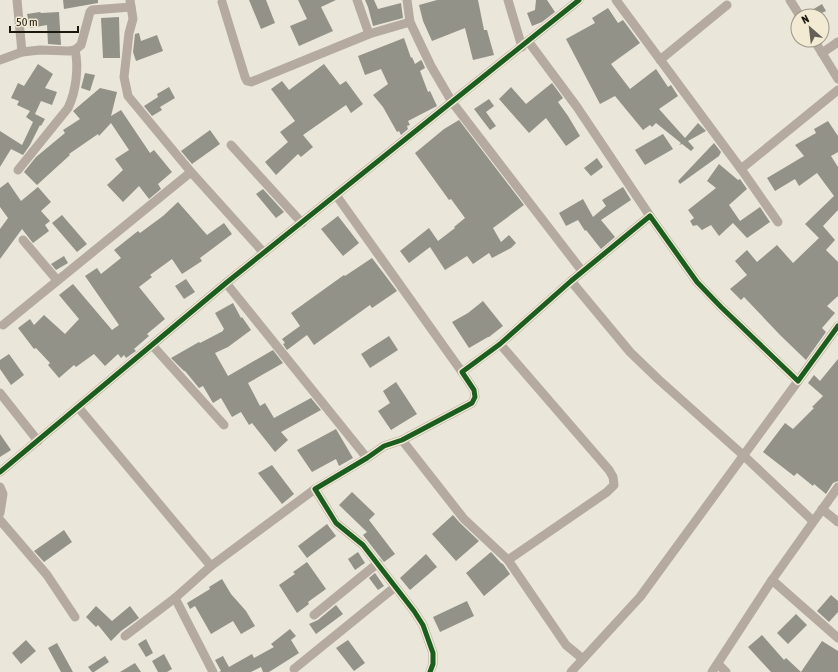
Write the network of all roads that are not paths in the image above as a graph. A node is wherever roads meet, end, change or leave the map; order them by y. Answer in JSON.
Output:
{"nodes":[{"id":1,"x":17,"y":0,"type":"edge"},
{"id":2,"x":357,"y":0,"type":"edge"},
{"id":3,"x":407,"y":0,"type":"edge"},
{"id":4,"x":508,"y":0,"type":"edge"},
{"id":5,"x":579,"y":0,"type":"edge"},
{"id":6,"x":616,"y":0,"type":"edge"},
{"id":7,"x":222,"y":2,"type":"dead end"},
{"id":8,"x":130,"y":3,"type":"edge"},
{"id":9,"x":727,"y":5,"type":"dead end"},
{"id":10,"x":410,"y":22,"type":"junction"},
{"id":11,"x":369,"y":34,"type":"junction"},
{"id":12,"x":838,"y":42,"type":"edge"},
{"id":13,"x":525,"y":44,"type":"junction"},
{"id":14,"x":819,"y":48,"type":"edge"},
{"id":15,"x":75,"y":50,"type":"junction"},
{"id":16,"x":22,"y":52,"type":"junction"},
{"id":17,"x":822,"y":53,"type":"junction"},
{"id":18,"x":0,"y":60,"type":"edge"},
{"id":19,"x":660,"y":60,"type":"junction"},
{"id":20,"x":838,"y":79,"type":"edge"},
{"id":21,"x":838,"y":90,"type":"edge"},
{"id":22,"x":452,"y":102,"type":"junction"},
{"id":23,"x":232,"y":145,"type":"dead end"},
{"id":24,"x":741,"y":169,"type":"junction"},
{"id":25,"x":18,"y":170,"type":"dead end"},
{"id":26,"x":191,"y":172,"type":"junction"},
{"id":27,"x":336,"y":195,"type":"junction"},
{"id":28,"x":650,"y":216,"type":"junction"},
{"id":29,"x":778,"y":222,"type":"dead end"},
{"id":30,"x":302,"y":223,"type":"junction"},
{"id":31,"x":23,"y":240,"type":"dead end"},
{"id":32,"x":264,"y":253,"type":"junction"},
{"id":33,"x":582,"y":271,"type":"junction"},
{"id":34,"x":57,"y":280,"type":"junction"},
{"id":35,"x":570,"y":281,"type":"junction"},
{"id":36,"x":226,"y":283,"type":"junction"},
{"id":37,"x":2,"y":325,"type":"dead end"},
{"id":38,"x":838,"y":326,"type":"edge"},
{"id":39,"x":152,"y":344,"type":"junction"},
{"id":40,"x":500,"y":344,"type":"junction"},
{"id":41,"x":462,"y":372,"type":"junction"},
{"id":42,"x":798,"y":381,"type":"junction"},
{"id":43,"x":0,"y":393,"type":"edge"},
{"id":44,"x":78,"y":407,"type":"junction"},
{"id":45,"x":224,"y":425,"type":"dead end"},
{"id":46,"x":38,"y":440,"type":"junction"},
{"id":47,"x":402,"y":440,"type":"junction"},
{"id":48,"x":743,"y":455,"type":"junction"},
{"id":49,"x":367,"y":458,"type":"junction"},
{"id":50,"x":0,"y":472,"type":"edge"},
{"id":51,"x":0,"y":487,"type":"edge"},
{"id":52,"x":838,"y":487,"type":"edge"},
{"id":53,"x":315,"y":489,"type":"junction"},
{"id":54,"x":822,"y":510,"type":"junction"},
{"id":55,"x":0,"y":513,"type":"edge"},
{"id":56,"x":0,"y":520,"type":"edge"},
{"id":57,"x":813,"y":521,"type":"junction"},
{"id":58,"x":838,"y":522,"type":"edge"},
{"id":59,"x":508,"y":560,"type":"junction"},
{"id":60,"x":378,"y":563,"type":"junction"},
{"id":61,"x":211,"y":566,"type":"junction"},
{"id":62,"x":772,"y":580,"type":"junction"},
{"id":63,"x":395,"y":587,"type":"junction"},
{"id":64,"x":175,"y":598,"type":"junction"},
{"id":65,"x":314,"y":615,"type":"dead end"},
{"id":66,"x":75,"y":617,"type":"dead end"},
{"id":67,"x":125,"y":636,"type":"dead end"},
{"id":68,"x":838,"y":638,"type":"edge"},
{"id":69,"x":583,"y":659,"type":"junction"},
{"id":70,"x":294,"y":668,"type":"dead end"},
{"id":71,"x":715,"y":668,"type":"edge"},
{"id":72,"x":213,"y":672,"type":"edge"},
{"id":73,"x":430,"y":672,"type":"edge"},
{"id":74,"x":571,"y":672,"type":"edge"},
{"id":75,"x":726,"y":672,"type":"edge"}],
"edges":[{"from":1,"to":16,"type":"street"},
{"from":2,"to":11,"type":"street"},
{"from":3,"to":10,"type":"street"},
{"from":4,"to":13,"type":"street"},
{"from":5,"to":13,"type":"street"},
{"from":6,"to":19,"type":"street"},
{"from":7,"to":11,"type":"street"},
{"from":8,"to":15,"type":"street"},
{"from":8,"to":26,"type":"street"},
{"from":9,"to":19,"type":"street"},
{"from":10,"to":11,"type":"street"},
{"from":10,"to":22,"type":"street"},
{"from":12,"to":17,"type":"street"},
{"from":13,"to":22,"type":"street"},
{"from":13,"to":28,"type":"street"},
{"from":14,"to":17,"type":"street"},
{"from":15,"to":16,"type":"street"},
{"from":15,"to":25,"type":"street"},
{"from":16,"to":18,"type":"street"},
{"from":17,"to":20,"type":"street"},
{"from":19,"to":24,"type":"street"},
{"from":21,"to":24,"type":"street"},
{"from":22,"to":27,"type":"street"},
{"from":22,"to":33,"type":"street"},
{"from":23,"to":30,"type":"street"},
{"from":24,"to":29,"type":"street"},
{"from":26,"to":32,"type":"street"},
{"from":26,"to":34,"type":"street"},
{"from":27,"to":30,"type":"street"},
{"from":27,"to":41,"type":"street"},
{"from":28,"to":33,"type":"street"},
{"from":28,"to":42,"type":"street"},
{"from":30,"to":32,"type":"street"},
{"from":31,"to":34,"type":"street"},
{"from":32,"to":36,"type":"street"},
{"from":33,"to":35,"type":"street"},
{"from":34,"to":37,"type":"street"},
{"from":35,"to":40,"type":"street"},
{"from":35,"to":48,"type":"street"},
{"from":36,"to":39,"type":"street"},
{"from":36,"to":49,"type":"street"},
{"from":38,"to":42,"type":"street"},
{"from":39,"to":44,"type":"street"},
{"from":39,"to":45,"type":"street"},
{"from":40,"to":41,"type":"street"},
{"from":40,"to":59,"type":"street"},
{"from":41,"to":47,"type":"street"},
{"from":42,"to":48,"type":"street"},
{"from":43,"to":46,"type":"street"},
{"from":44,"to":46,"type":"street"},
{"from":44,"to":61,"type":"street"},
{"from":46,"to":50,"type":"street"},
{"from":47,"to":49,"type":"street"},
{"from":47,"to":59,"type":"street"},
{"from":48,"to":57,"type":"street"},
{"from":48,"to":69,"type":"street"},
{"from":49,"to":53,"type":"street"},
{"from":51,"to":55,"type":"street"},
{"from":52,"to":54,"type":"street"},
{"from":53,"to":60,"type":"street"},
{"from":53,"to":61,"type":"street"},
{"from":54,"to":57,"type":"street"},
{"from":54,"to":58,"type":"street"},
{"from":56,"to":66,"type":"street"},
{"from":57,"to":62,"type":"street"},
{"from":59,"to":69,"type":"street"},
{"from":60,"to":63,"type":"street"},
{"from":60,"to":65,"type":"street"},
{"from":61,"to":64,"type":"street"},
{"from":62,"to":68,"type":"street"},
{"from":62,"to":71,"type":"street"},
{"from":63,"to":70,"type":"street"},
{"from":63,"to":73,"type":"street"},
{"from":64,"to":67,"type":"street"},
{"from":64,"to":72,"type":"street"},
{"from":69,"to":74,"type":"street"},
{"from":71,"to":75,"type":"street"}]}
